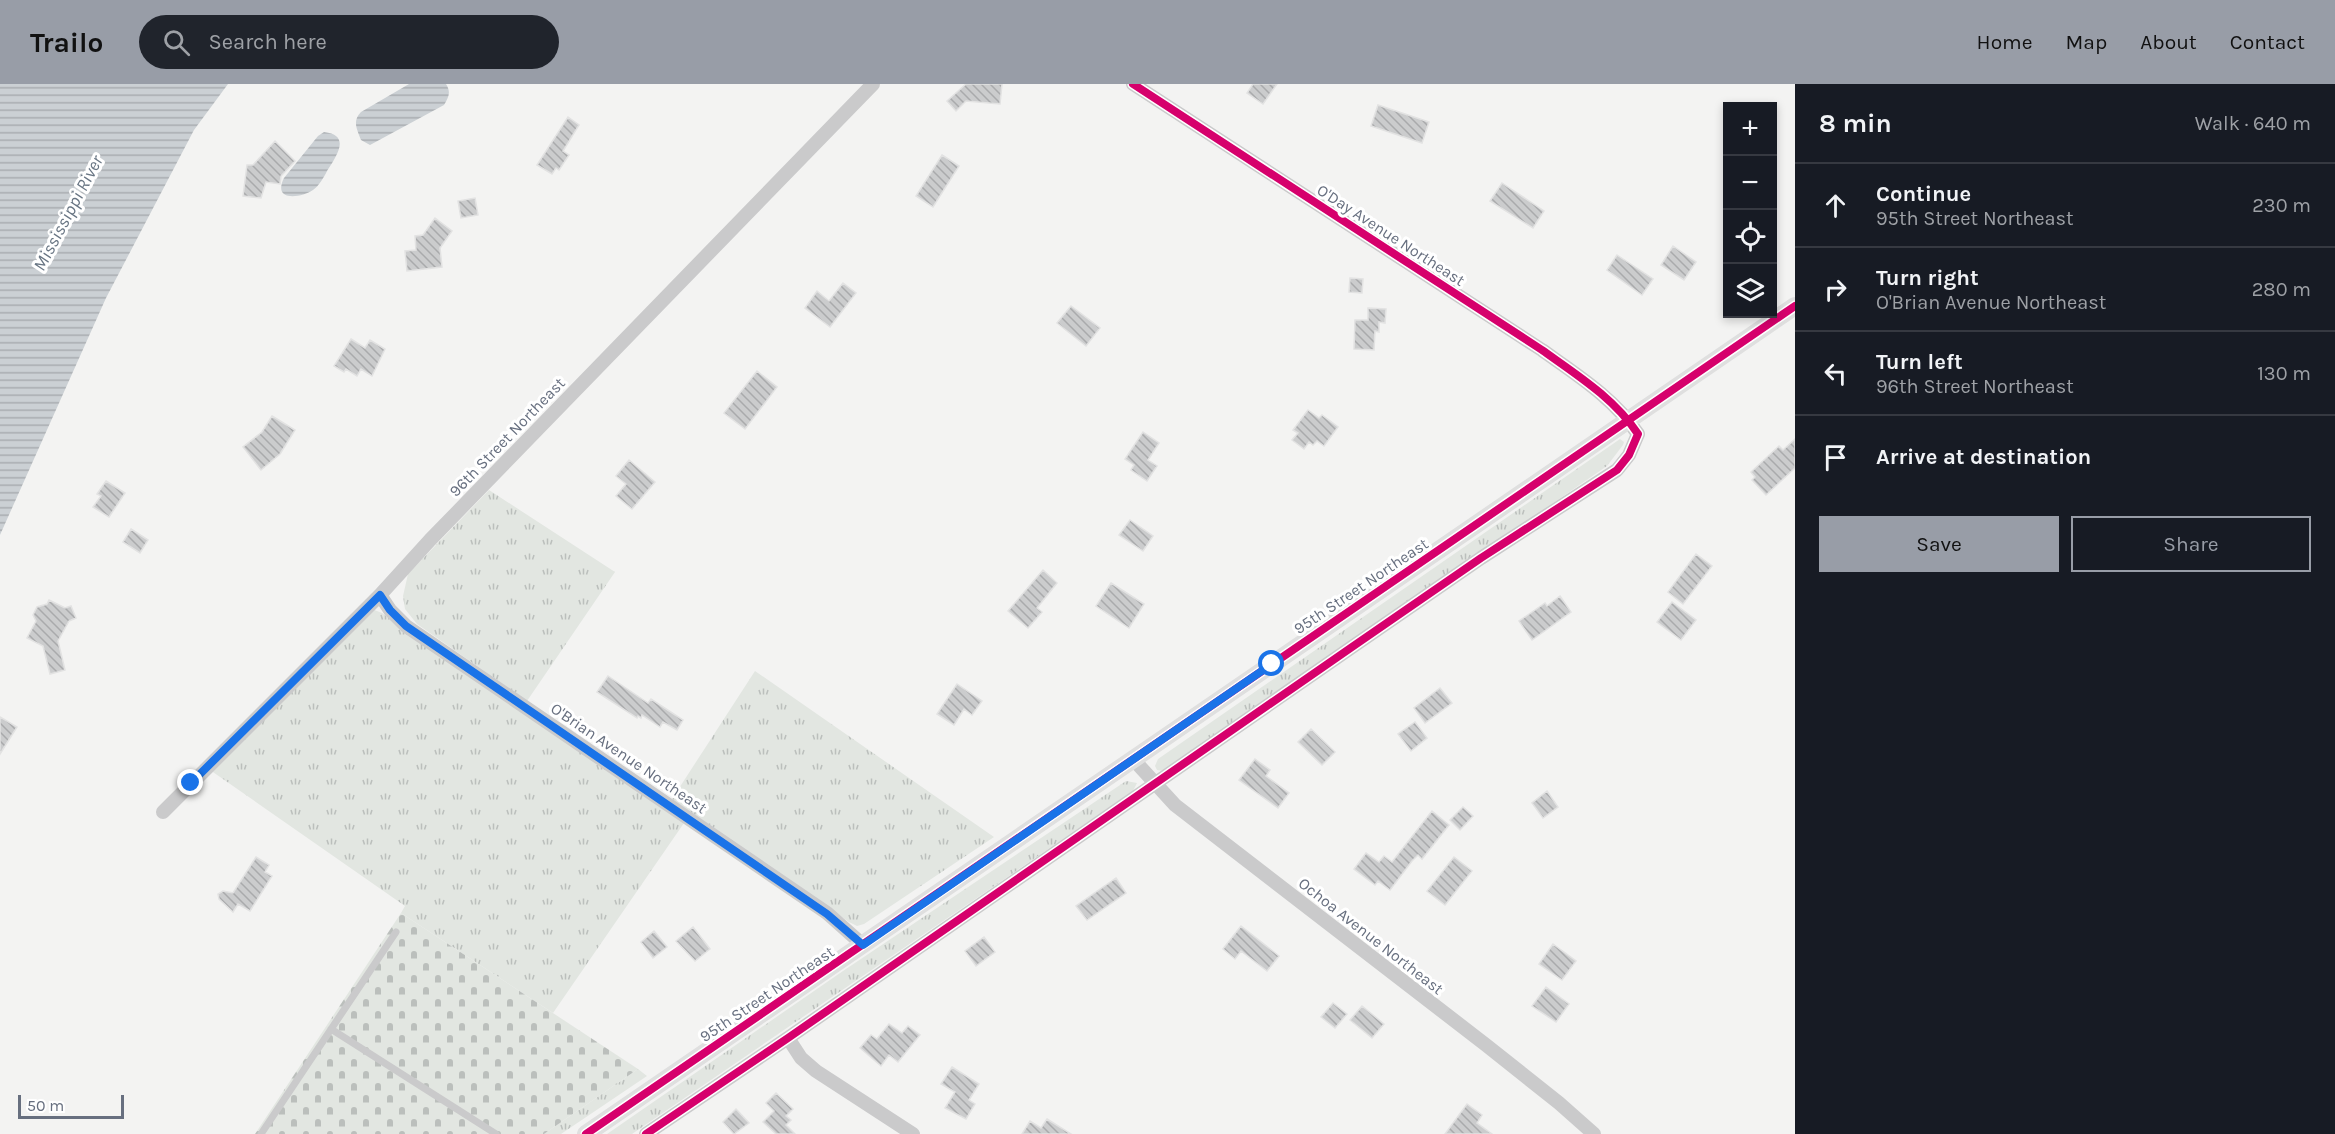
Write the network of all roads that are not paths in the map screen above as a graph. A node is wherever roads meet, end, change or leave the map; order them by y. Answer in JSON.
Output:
{"nodes":[{"id":1,"x":873,"y":84,"type":"edge"},
{"id":2,"x":1133,"y":84,"type":"edge"},
{"id":3,"x":1795,"y":306,"type":"edge"},
{"id":4,"x":1628,"y":418,"type":"junction"},
{"id":5,"x":380,"y":595,"type":"junction"},
{"id":6,"x":1134,"y":759,"type":"junction"},
{"id":7,"x":1155,"y":784,"type":"junction"},
{"id":8,"x":163,"y":812,"type":"dead end"},
{"id":9,"x":396,"y":932,"type":"dead end"},
{"id":10,"x":863,"y":945,"type":"junction"},
{"id":11,"x":331,"y":1029,"type":"junction"},
{"id":12,"x":788,"y":1038,"type":"junction"},
{"id":13,"x":261,"y":1134,"type":"edge"},
{"id":14,"x":496,"y":1134,"type":"edge"},
{"id":15,"x":586,"y":1134,"type":"edge"},
{"id":16,"x":646,"y":1134,"type":"edge"},
{"id":17,"x":913,"y":1134,"type":"edge"},
{"id":18,"x":1594,"y":1134,"type":"edge"}],
"edges":[{"from":1,"to":5,"type":"street","name":"96th Street Northeast"},
{"from":2,"to":4,"type":"street","name":"O'Day Avenue Northeast"},
{"from":3,"to":4,"type":"main road","name":"95th Street Northeast"},
{"from":4,"to":6,"type":"main road","name":"95th Street Northeast"},
{"from":4,"to":7,"type":"street"},
{"from":5,"to":8,"type":"street","name":"96th Street Northeast"},
{"from":5,"to":10,"type":"street","name":"O'Brian Avenue Northeast"},
{"from":6,"to":7,"type":"street","name":"Ochoa Avenue Northeast"},
{"from":6,"to":10,"type":"main road","name":"95th Street Northeast"},
{"from":7,"to":12,"type":"street"},
{"from":7,"to":18,"type":"street","name":"Ochoa Avenue Northeast"},
{"from":9,"to":11,"type":"lane"},
{"from":10,"to":15,"type":"main road","name":"95th Street Northeast"},
{"from":11,"to":13,"type":"lane"},
{"from":11,"to":14,"type":"lane"},
{"from":12,"to":16,"type":"street"},
{"from":12,"to":17,"type":"street"}]}
